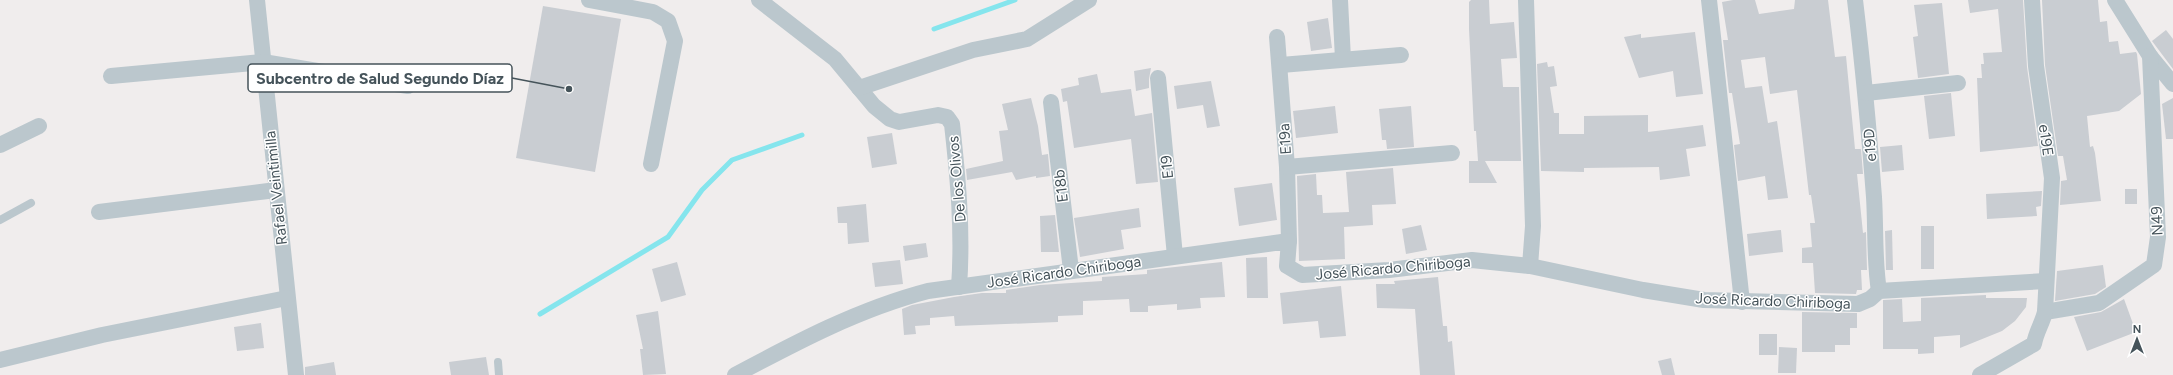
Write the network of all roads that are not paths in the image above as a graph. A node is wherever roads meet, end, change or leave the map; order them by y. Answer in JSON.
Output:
{"nodes":[{"id":1,"x":257,"y":0,"type":"edge"},
{"id":2,"x":589,"y":0,"type":"edge"},
{"id":3,"x":760,"y":0,"type":"edge"},
{"id":4,"x":1089,"y":0,"type":"edge"},
{"id":5,"x":1340,"y":0,"type":"edge"},
{"id":6,"x":1526,"y":0,"type":"edge"},
{"id":7,"x":1709,"y":0,"type":"edge"},
{"id":8,"x":1855,"y":0,"type":"edge"},
{"id":9,"x":2032,"y":0,"type":"edge"},
{"id":10,"x":2115,"y":0,"type":"edge"},
{"id":11,"x":1277,"y":37,"type":"dead end"},
{"id":12,"x":1401,"y":55,"type":"dead end"},
{"id":13,"x":2150,"y":56,"type":"junction"},
{"id":14,"x":1343,"y":59,"type":"junction"},
{"id":15,"x":263,"y":62,"type":"junction"},
{"id":16,"x":1281,"y":65,"type":"junction"},
{"id":17,"x":111,"y":76,"type":"dead end"},
{"id":18,"x":1158,"y":78,"type":"dead end"},
{"id":19,"x":1958,"y":83,"type":"dead end"},
{"id":20,"x":2173,"y":84,"type":"edge"},
{"id":21,"x":408,"y":86,"type":"dead end"},
{"id":22,"x":859,"y":88,"type":"junction"},
{"id":23,"x":1866,"y":93,"type":"junction"},
{"id":24,"x":1051,"y":102,"type":"dead end"},
{"id":25,"x":39,"y":126,"type":"dead end"},
{"id":26,"x":0,"y":145,"type":"edge"},
{"id":27,"x":1452,"y":153,"type":"dead end"},
{"id":28,"x":651,"y":164,"type":"dead end"},
{"id":29,"x":1287,"y":167,"type":"junction"},
{"id":30,"x":276,"y":190,"type":"junction"},
{"id":31,"x":31,"y":203,"type":"dead end"},
{"id":32,"x":99,"y":212,"type":"dead end"},
{"id":33,"x":0,"y":220,"type":"edge"},
{"id":34,"x":1289,"y":241,"type":"junction"},
{"id":35,"x":1176,"y":256,"type":"junction"},
{"id":36,"x":1530,"y":266,"type":"junction"},
{"id":37,"x":1071,"y":270,"type":"junction"},
{"id":38,"x":2046,"y":281,"type":"junction"},
{"id":39,"x":959,"y":287,"type":"junction"},
{"id":40,"x":1879,"y":291,"type":"junction"},
{"id":41,"x":286,"y":298,"type":"junction"},
{"id":42,"x":1742,"y":302,"type":"junction"},
{"id":43,"x":2045,"y":312,"type":"junction"},
{"id":44,"x":0,"y":360,"type":"edge"},
{"id":45,"x":498,"y":362,"type":"dead end"},
{"id":46,"x":296,"y":375,"type":"edge"},
{"id":47,"x":499,"y":375,"type":"edge"},
{"id":48,"x":735,"y":375,"type":"edge"},
{"id":49,"x":1980,"y":375,"type":"edge"}],
"edges":[{"from":1,"to":15,"type":"street","name":"Rafael Veintimilla"},
{"from":2,"to":28,"type":"street"},
{"from":3,"to":22,"type":"street","name":"De los Olivos"},
{"from":4,"to":22,"type":"street"},
{"from":5,"to":14,"type":"street"},
{"from":6,"to":36,"type":"street"},
{"from":7,"to":42,"type":"street"},
{"from":8,"to":23,"type":"street","name":"e19D"},
{"from":9,"to":38,"type":"street","name":"e19E"},
{"from":10,"to":13,"type":"street"},
{"from":11,"to":16,"type":"street","name":"E19a"},
{"from":12,"to":14,"type":"street"},
{"from":13,"to":20,"type":"street"},
{"from":13,"to":43,"type":"street","name":"N49"},
{"from":14,"to":16,"type":"street"},
{"from":15,"to":17,"type":"street"},
{"from":15,"to":21,"type":"street"},
{"from":15,"to":30,"type":"street","name":"Rafael Veintimilla"},
{"from":16,"to":29,"type":"street","name":"E19a"},
{"from":18,"to":35,"type":"street","name":"E19"},
{"from":19,"to":23,"type":"street"},
{"from":22,"to":39,"type":"street","name":"De los Olivos"},
{"from":23,"to":40,"type":"street","name":"e19D"},
{"from":24,"to":37,"type":"street","name":"E18b"},
{"from":25,"to":26,"type":"street"},
{"from":27,"to":29,"type":"street"},
{"from":29,"to":34,"type":"street","name":"E19a"},
{"from":30,"to":32,"type":"street"},
{"from":30,"to":41,"type":"street","name":"Rafael Veintimilla"},
{"from":31,"to":33,"type":"lane"},
{"from":34,"to":35,"type":"street","name":"José Ricardo Chiriboga"},
{"from":34,"to":36,"type":"street","name":"José Ricardo Chiriboga"},
{"from":35,"to":37,"type":"street","name":"José Ricardo Chiriboga"},
{"from":36,"to":42,"type":"street","name":"José Ricardo Chiriboga"},
{"from":37,"to":39,"type":"street","name":"José Ricardo Chiriboga"},
{"from":38,"to":40,"type":"street"},
{"from":38,"to":43,"type":"street","name":"e19E"},
{"from":39,"to":48,"type":"street","name":"José Ricardo Chiriboga"},
{"from":40,"to":42,"type":"street","name":"José Ricardo Chiriboga"},
{"from":41,"to":44,"type":"street"},
{"from":41,"to":46,"type":"street","name":"Rafael Veintimilla"},
{"from":43,"to":49,"type":"street"},
{"from":45,"to":47,"type":"lane"}]}
